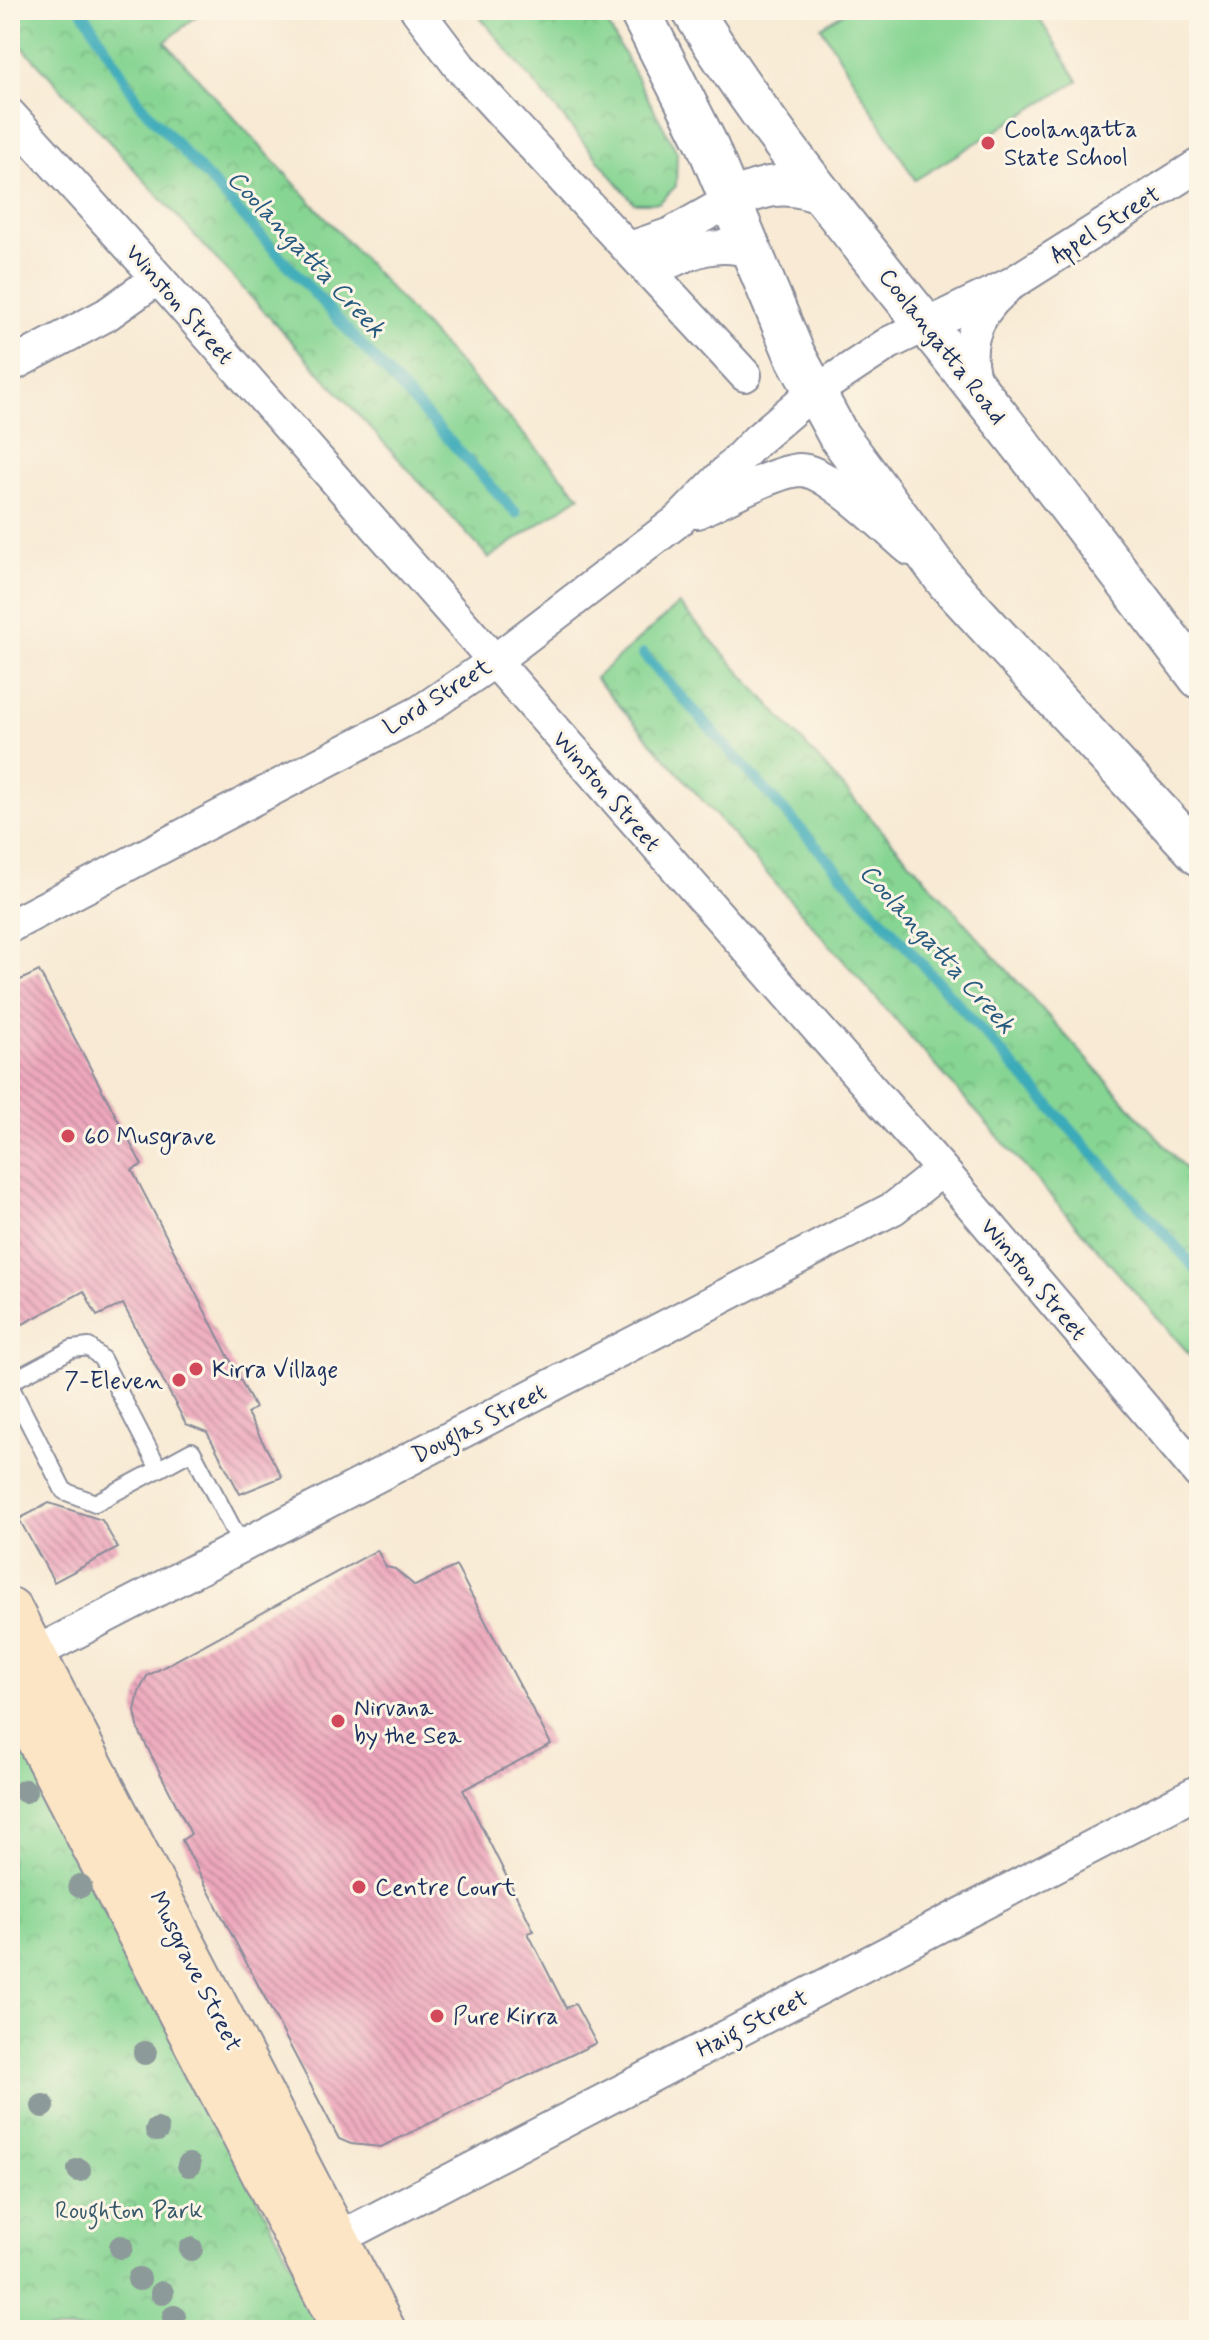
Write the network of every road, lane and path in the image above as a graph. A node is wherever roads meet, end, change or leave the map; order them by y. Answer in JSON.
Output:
{"nodes":[{"id":1,"x":417,"y":10,"type":"edge"},
{"id":2,"x":639,"y":10,"type":"edge"},
{"id":3,"x":692,"y":10,"type":"edge"},
{"id":4,"x":10,"y":115,"type":"edge"},
{"id":5,"x":1199,"y":165,"type":"edge"},
{"id":6,"x":823,"y":195,"type":"junction"},
{"id":7,"x":731,"y":200,"type":"junction"},
{"id":8,"x":752,"y":252,"type":"junction"},
{"id":9,"x":640,"y":260,"type":"junction"},
{"id":10,"x":158,"y":278,"type":"junction"},
{"id":11,"x":1011,"y":284,"type":"junction"},
{"id":12,"x":924,"y":324,"type":"junction"},
{"id":13,"x":10,"y":366,"type":"edge"},
{"id":14,"x":745,"y":375,"type":"dead end"},
{"id":15,"x":980,"y":392,"type":"junction"},
{"id":16,"x":814,"y":393,"type":"junction"},
{"id":17,"x":679,"y":520,"type":"junction"},
{"id":18,"x":947,"y":582,"type":"junction"},
{"id":19,"x":1158,"y":625,"type":"junction"},
{"id":20,"x":493,"y":662,"type":"junction"},
{"id":21,"x":1199,"y":678,"type":"edge"},
{"id":22,"x":1199,"y":699,"type":"edge"},
{"id":23,"x":1195,"y":847,"type":"edge"},
{"id":24,"x":10,"y":926,"type":"edge"},
{"id":25,"x":942,"y":1170,"type":"junction"},
{"id":26,"x":10,"y":1384,"type":"edge"},
{"id":27,"x":159,"y":1469,"type":"junction"},
{"id":28,"x":1199,"y":1473,"type":"edge"},
{"id":29,"x":242,"y":1546,"type":"junction"},
{"id":30,"x":10,"y":1610,"type":"edge"},
{"id":31,"x":18,"y":1669,"type":"edge"},
{"id":32,"x":1199,"y":1791,"type":"edge"},
{"id":33,"x":321,"y":2247,"type":"junction"},
{"id":34,"x":345,"y":2330,"type":"edge"},
{"id":35,"x":383,"y":2330,"type":"edge"}],
"edges":[{"from":1,"to":9,"type":"street"},
{"from":2,"to":7,"type":"street"},
{"from":3,"to":6,"type":"street","name":"Coolangatta Road"},
{"from":4,"to":10,"type":"street","name":"Winston Street"},
{"from":5,"to":11,"type":"street","name":"Appel Street"},
{"from":6,"to":7,"type":"street"},
{"from":6,"to":12,"type":"street","name":"Coolangatta Road"},
{"from":7,"to":8,"type":"street"},
{"from":7,"to":9,"type":"street"},
{"from":8,"to":9,"type":"street"},
{"from":8,"to":16,"type":"street"},
{"from":9,"to":14,"type":"street"},
{"from":10,"to":13,"type":"street"},
{"from":10,"to":20,"type":"street","name":"Winston Street"},
{"from":11,"to":12,"type":"street","name":"Appel Street"},
{"from":11,"to":15,"type":"street","name":"Appel Street"},
{"from":12,"to":15,"type":"street","name":"Coolangatta Road"},
{"from":12,"to":16,"type":"street","name":"Appel Street"},
{"from":15,"to":19,"type":"street","name":"Coolangatta Road"},
{"from":16,"to":17,"type":"street","name":"Lord Street"},
{"from":16,"to":18,"type":"street"},
{"from":17,"to":18,"type":"street"},
{"from":17,"to":20,"type":"street","name":"Lord Street"},
{"from":18,"to":23,"type":"street"},
{"from":19,"to":21,"type":"street","name":"Coolangatta Road"},
{"from":19,"to":22,"type":"street"},
{"from":20,"to":24,"type":"street","name":"Lord Street"},
{"from":20,"to":25,"type":"street","name":"Winston Street"},
{"from":25,"to":28,"type":"street","name":"Winston Street"},
{"from":25,"to":29,"type":"street","name":"Douglas Street"},
{"from":26,"to":27,"type":"lane"},
{"from":26,"to":27,"type":"lane"},
{"from":27,"to":29,"type":"lane"},
{"from":29,"to":31,"type":"street","name":"Douglas Street"},
{"from":30,"to":31,"type":"main road","name":"Musgrave Street"},
{"from":31,"to":33,"type":"main road","name":"Musgrave Street"},
{"from":32,"to":33,"type":"street","name":"Haig Street"},
{"from":33,"to":34,"type":"main road","name":"Musgrave Street"},
{"from":33,"to":35,"type":"main road","name":"Musgrave Street"}]}
